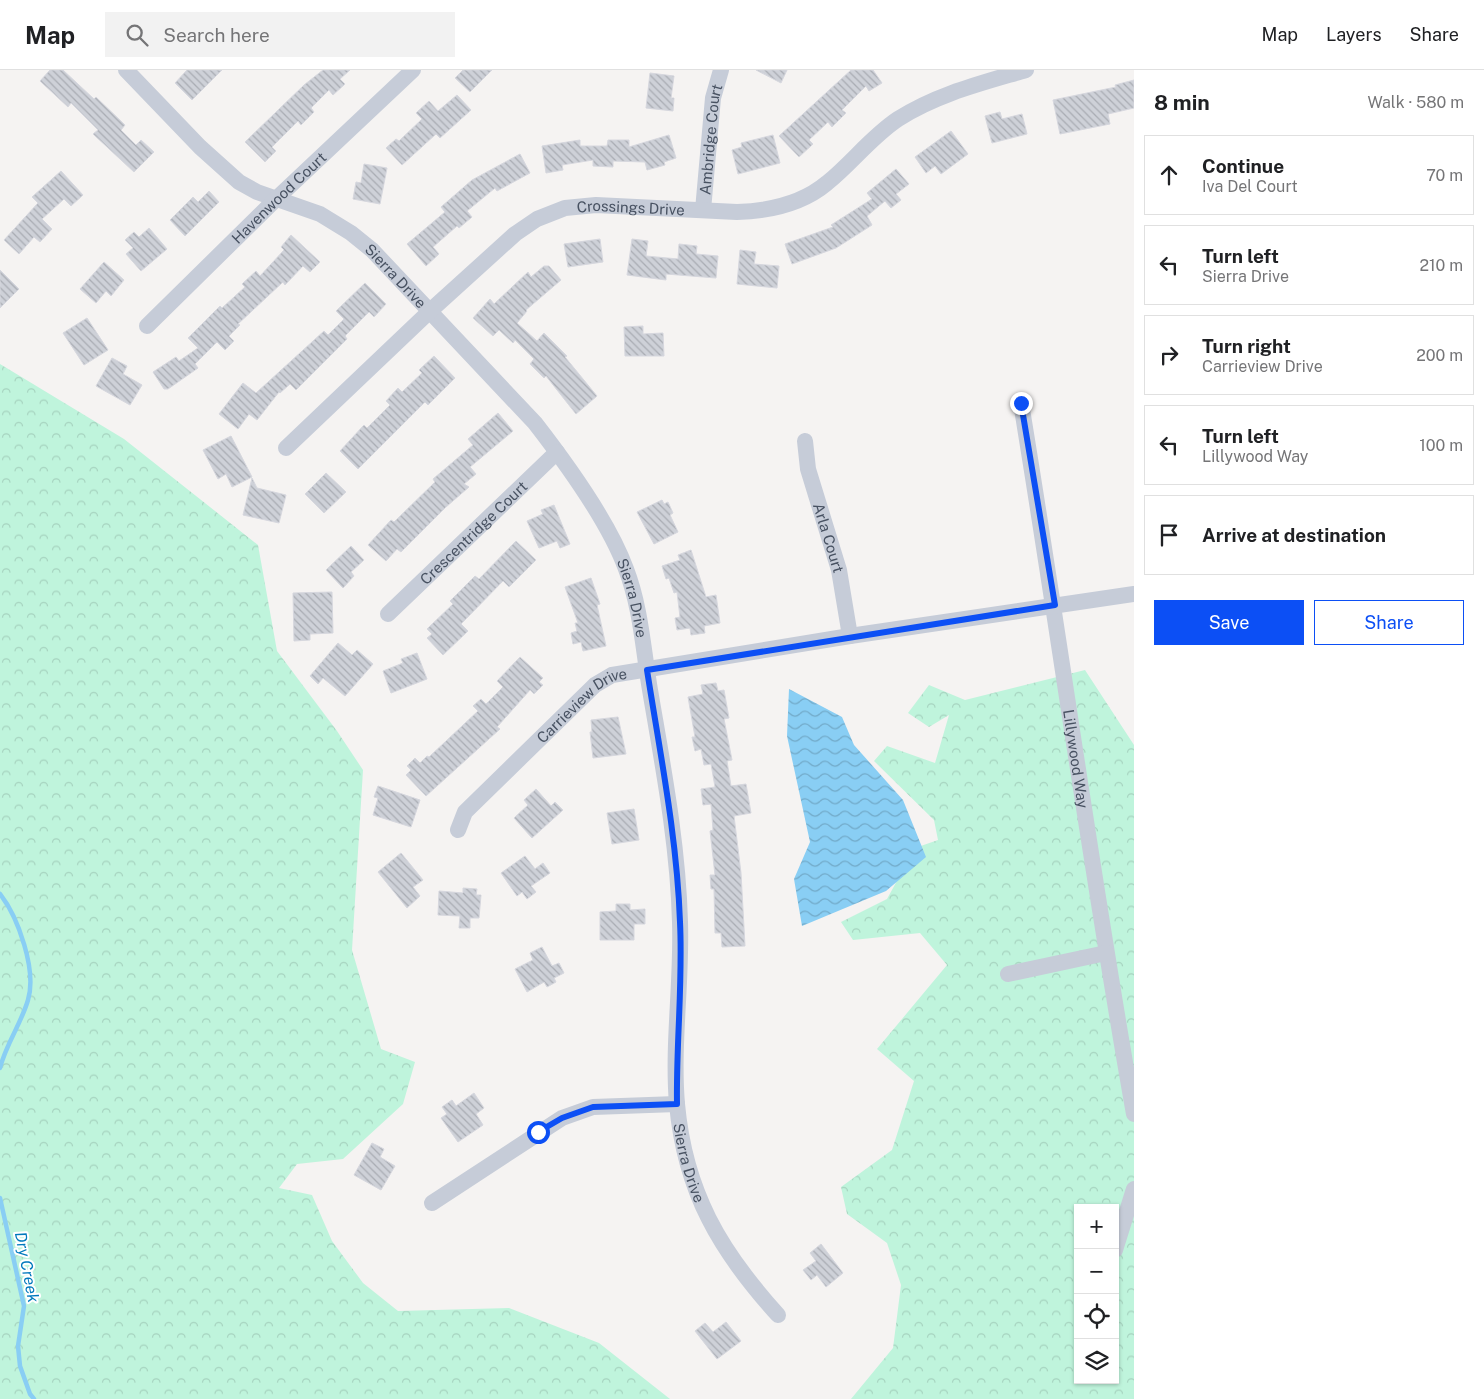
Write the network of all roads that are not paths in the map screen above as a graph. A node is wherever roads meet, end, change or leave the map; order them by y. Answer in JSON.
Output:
{"nodes":[{"id":1,"x":413,"y":70,"type":"edge"},
{"id":2,"x":721,"y":70,"type":"edge"},
{"id":3,"x":1026,"y":70,"type":"edge"},
{"id":4,"x":133,"y":72,"type":"edge"},
{"id":5,"x":276,"y":198,"type":"junction"},
{"id":6,"x":703,"y":210,"type":"junction"},
{"id":7,"x":430,"y":311,"type":"junction"},
{"id":8,"x":147,"y":326,"type":"dead end"},
{"id":9,"x":1021,"y":403,"type":"dead end"},
{"id":10,"x":805,"y":441,"type":"dead end"},
{"id":11,"x":286,"y":448,"type":"dead end"},
{"id":12,"x":557,"y":452,"type":"junction"},
{"id":13,"x":1134,"y":594,"type":"edge"},
{"id":14,"x":1055,"y":605,"type":"junction"},
{"id":15,"x":388,"y":614,"type":"dead end"},
{"id":16,"x":850,"y":636,"type":"junction"},
{"id":17,"x":647,"y":670,"type":"junction"},
{"id":18,"x":458,"y":830,"type":"dead end"},
{"id":19,"x":1106,"y":953,"type":"junction"},
{"id":20,"x":1008,"y":974,"type":"dead end"},
{"id":21,"x":677,"y":1104,"type":"junction"},
{"id":22,"x":1134,"y":1114,"type":"edge"},
{"id":23,"x":1134,"y":1189,"type":"edge"},
{"id":24,"x":432,"y":1203,"type":"dead end"},
{"id":25,"x":1115,"y":1249,"type":"edge"},
{"id":26,"x":778,"y":1315,"type":"dead end"}],
"edges":[{"from":1,"to":5,"type":"street","name":"Havenwood Court"},
{"from":2,"to":6,"type":"street","name":"Ambridge Court"},
{"from":3,"to":6,"type":"street","name":"Crossings Drive"},
{"from":4,"to":5,"type":"street","name":"Sierra Drive"},
{"from":5,"to":7,"type":"street","name":"Sierra Drive"},
{"from":5,"to":8,"type":"street","name":"Havenwood Court"},
{"from":6,"to":7,"type":"street","name":"Crossings Drive"},
{"from":7,"to":11,"type":"street","name":"Crossings Drive"},
{"from":7,"to":12,"type":"street","name":"Sierra Drive"},
{"from":9,"to":14,"type":"street","name":"Lillywood Way"},
{"from":10,"to":16,"type":"street","name":"Arla Court"},
{"from":12,"to":15,"type":"street","name":"Crescentridge Court"},
{"from":12,"to":17,"type":"street","name":"Sierra Drive"},
{"from":13,"to":14,"type":"street","name":"Carrieview Drive"},
{"from":14,"to":16,"type":"street","name":"Carrieview Drive"},
{"from":14,"to":19,"type":"street","name":"Lillywood Way"},
{"from":16,"to":17,"type":"street","name":"Carrieview Drive"},
{"from":17,"to":18,"type":"street","name":"Carrieview Drive"},
{"from":17,"to":21,"type":"street","name":"Sierra Drive"},
{"from":19,"to":20,"type":"street"},
{"from":19,"to":22,"type":"street","name":"Lillywood Way"},
{"from":21,"to":24,"type":"street"},
{"from":21,"to":26,"type":"street","name":"Sierra Drive"},
{"from":23,"to":25,"type":"street"}]}
